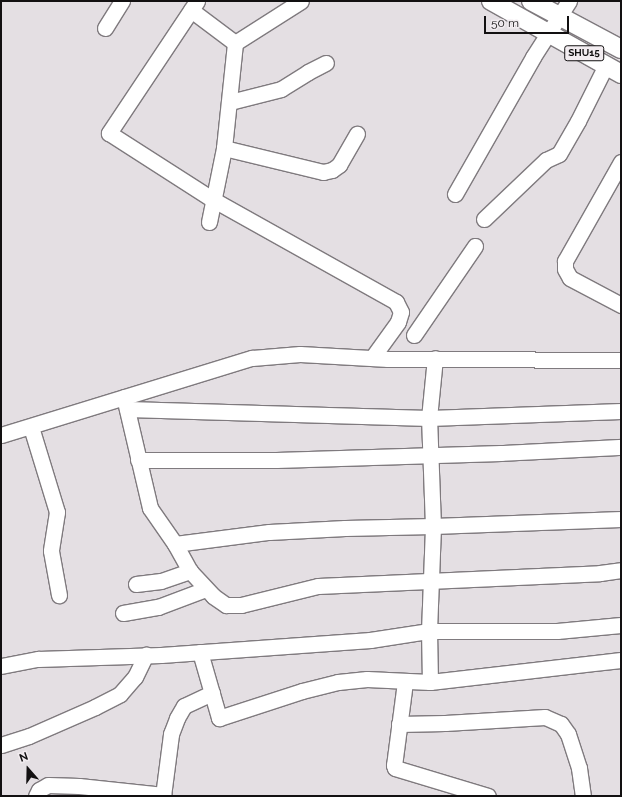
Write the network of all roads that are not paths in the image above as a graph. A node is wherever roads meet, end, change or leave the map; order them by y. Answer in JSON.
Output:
{"nodes":[{"id":1,"x":122,"y":1,"type":"edge"},
{"id":2,"x":302,"y":1,"type":"edge"},
{"id":3,"x":491,"y":1,"type":"edge"},
{"id":4,"x":531,"y":1,"type":"edge"},
{"id":5,"x":194,"y":5,"type":"edge"},
{"id":6,"x":564,"y":8,"type":"edge"},
{"id":7,"x":105,"y":28,"type":"dead end"},
{"id":8,"x":548,"y":32,"type":"junction"},
{"id":9,"x":235,"y":43,"type":"junction"},
{"id":10,"x":621,"y":48,"type":"edge"},
{"id":11,"x":326,"y":63,"type":"dead end"},
{"id":12,"x":614,"y":69,"type":"edge"},
{"id":13,"x":230,"y":102,"type":"junction"},
{"id":14,"x":357,"y":134,"type":"dead end"},
{"id":15,"x":224,"y":148,"type":"junction"},
{"id":16,"x":619,"y":169,"type":"edge"},
{"id":17,"x":455,"y":194,"type":"dead end"},
{"id":18,"x":212,"y":199,"type":"junction"},
{"id":19,"x":484,"y":219,"type":"dead end"},
{"id":20,"x":209,"y":222,"type":"dead end"},
{"id":21,"x":476,"y":246,"type":"dead end"},
{"id":22,"x":621,"y":305,"type":"edge"},
{"id":23,"x":401,"y":312,"type":"junction"},
{"id":24,"x":414,"y":335,"type":"junction"},
{"id":25,"x":372,"y":358,"type":"junction"},
{"id":26,"x":418,"y":358,"type":"junction"},
{"id":27,"x":435,"y":358,"type":"junction"},
{"id":28,"x":621,"y":360,"type":"edge"},
{"id":29,"x":126,"y":403,"type":"junction"},
{"id":30,"x":621,"y":411,"type":"edge"},
{"id":31,"x":429,"y":418,"type":"junction"},
{"id":32,"x":31,"y":427,"type":"junction"},
{"id":33,"x":1,"y":435,"type":"edge"},
{"id":34,"x":621,"y":447,"type":"edge"},
{"id":35,"x":431,"y":456,"type":"junction"},
{"id":36,"x":138,"y":460,"type":"junction"},
{"id":37,"x":621,"y":519,"type":"edge"},
{"id":38,"x":433,"y":526,"type":"junction"},
{"id":39,"x":175,"y":544,"type":"junction"},
{"id":40,"x":621,"y":570,"type":"edge"},
{"id":41,"x":190,"y":571,"type":"junction"},
{"id":42,"x":432,"y":580,"type":"junction"},
{"id":43,"x":136,"y":584,"type":"dead end"},
{"id":44,"x":206,"y":589,"type":"junction"},
{"id":45,"x":59,"y":595,"type":"dead end"},
{"id":46,"x":124,"y":613,"type":"dead end"},
{"id":47,"x":621,"y":625,"type":"edge"},
{"id":48,"x":429,"y":631,"type":"junction"},
{"id":49,"x":200,"y":652,"type":"junction"},
{"id":50,"x":146,"y":654,"type":"junction"},
{"id":51,"x":621,"y":660,"type":"edge"},
{"id":52,"x":1,"y":666,"type":"edge"},
{"id":53,"x":405,"y":682,"type":"junction"},
{"id":54,"x":430,"y":682,"type":"junction"},
{"id":55,"x":212,"y":693,"type":"junction"},
{"id":56,"x":399,"y":724,"type":"junction"},
{"id":57,"x":1,"y":745,"type":"edge"},
{"id":58,"x":479,"y":795,"type":"edge"},
{"id":59,"x":36,"y":796,"type":"edge"},
{"id":60,"x":163,"y":796,"type":"edge"},
{"id":61,"x":583,"y":796,"type":"edge"}],
"edges":[{"from":1,"to":7,"type":"street"},
{"from":2,"to":9,"type":"street"},
{"from":3,"to":8,"type":"main road","number":"SHU15"},
{"from":4,"to":6,"type":"main road","number":"SHU15"},
{"from":5,"to":9,"type":"street"},
{"from":5,"to":18,"type":"street"},
{"from":6,"to":8,"type":"street"},
{"from":6,"to":10,"type":"main road","number":"SHU15"},
{"from":8,"to":12,"type":"main road","number":"SHU15"},
{"from":8,"to":17,"type":"street"},
{"from":9,"to":13,"type":"street"},
{"from":11,"to":13,"type":"street"},
{"from":12,"to":19,"type":"street"},
{"from":13,"to":15,"type":"street"},
{"from":14,"to":15,"type":"street"},
{"from":15,"to":18,"type":"street"},
{"from":16,"to":22,"type":"street"},
{"from":18,"to":20,"type":"street"},
{"from":18,"to":23,"type":"street"},
{"from":21,"to":24,"type":"street"},
{"from":23,"to":24,"type":"street"},
{"from":23,"to":25,"type":"street"},
{"from":24,"to":26,"type":"street"},
{"from":25,"to":26,"type":"street"},
{"from":25,"to":29,"type":"street"},
{"from":26,"to":27,"type":"street"},
{"from":27,"to":28,"type":"street"},
{"from":27,"to":31,"type":"street"},
{"from":29,"to":31,"type":"street"},
{"from":29,"to":32,"type":"street"},
{"from":29,"to":36,"type":"street"},
{"from":30,"to":31,"type":"street"},
{"from":31,"to":35,"type":"street"},
{"from":32,"to":33,"type":"street"},
{"from":32,"to":45,"type":"street"},
{"from":34,"to":35,"type":"street"},
{"from":35,"to":36,"type":"street"},
{"from":35,"to":38,"type":"street"},
{"from":36,"to":39,"type":"street"},
{"from":37,"to":38,"type":"street"},
{"from":38,"to":39,"type":"street"},
{"from":38,"to":42,"type":"street"},
{"from":39,"to":41,"type":"street"},
{"from":40,"to":42,"type":"street"},
{"from":41,"to":43,"type":"street"},
{"from":41,"to":44,"type":"street"},
{"from":42,"to":44,"type":"street"},
{"from":42,"to":48,"type":"street"},
{"from":44,"to":46,"type":"street"},
{"from":47,"to":48,"type":"street"},
{"from":48,"to":49,"type":"street"},
{"from":48,"to":54,"type":"street"},
{"from":49,"to":50,"type":"street"},
{"from":49,"to":55,"type":"street"},
{"from":50,"to":52,"type":"street"},
{"from":50,"to":57,"type":"street"},
{"from":51,"to":54,"type":"street"},
{"from":53,"to":54,"type":"street"},
{"from":53,"to":55,"type":"street"},
{"from":53,"to":56,"type":"street"},
{"from":55,"to":60,"type":"street"},
{"from":56,"to":58,"type":"street"},
{"from":56,"to":61,"type":"street"},
{"from":59,"to":60,"type":"street"}]}
